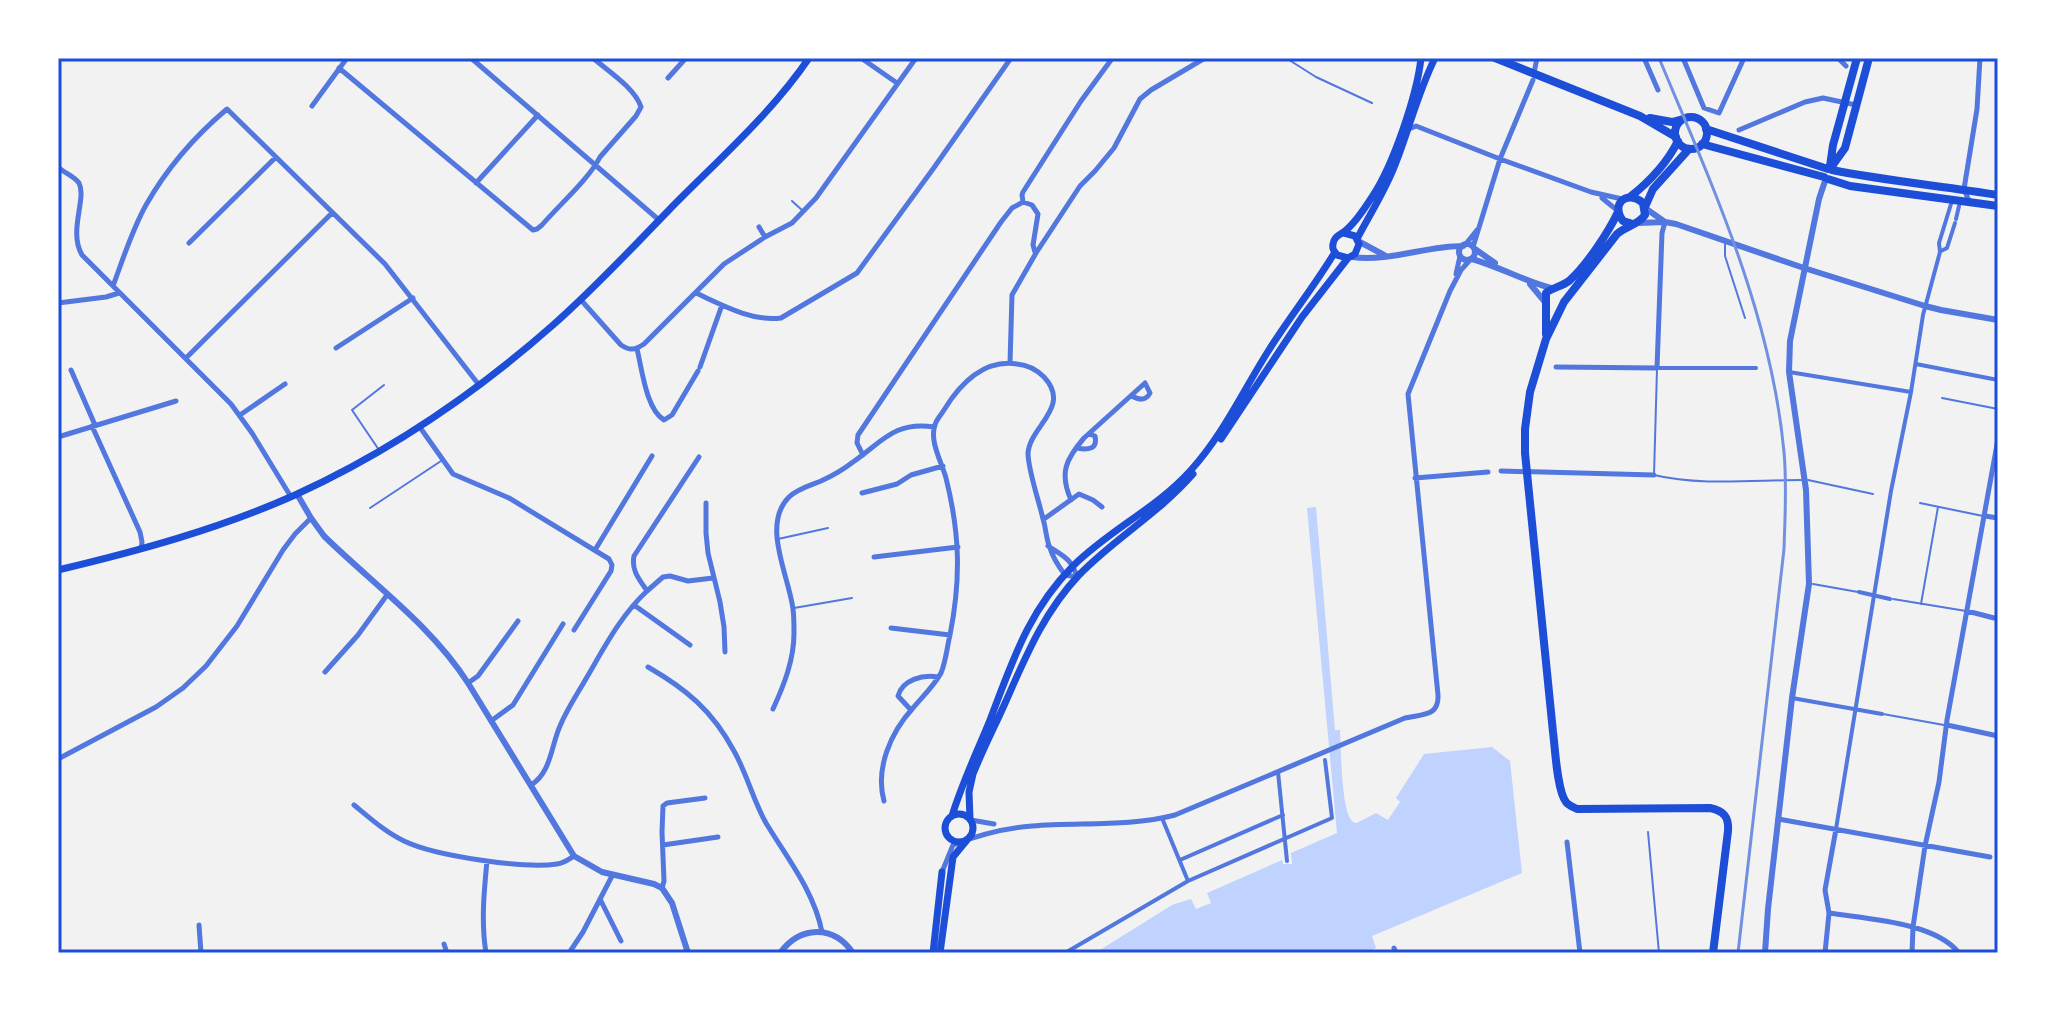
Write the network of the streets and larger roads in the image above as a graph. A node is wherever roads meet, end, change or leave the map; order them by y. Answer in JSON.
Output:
{"nodes":[{"id":1,"x":347,"y":58,"type":"edge"},
{"id":2,"x":471,"y":58,"type":"edge"},
{"id":3,"x":593,"y":58,"type":"edge"},
{"id":4,"x":686,"y":58,"type":"edge"},
{"id":5,"x":809,"y":58,"type":"edge"},
{"id":6,"x":861,"y":58,"type":"edge"},
{"id":7,"x":916,"y":58,"type":"edge"},
{"id":8,"x":1011,"y":58,"type":"edge"},
{"id":9,"x":1205,"y":58,"type":"edge"},
{"id":10,"x":1421,"y":58,"type":"edge"},
{"id":11,"x":1435,"y":58,"type":"edge"},
{"id":12,"x":1495,"y":58,"type":"edge"},
{"id":13,"x":1537,"y":58,"type":"edge"},
{"id":14,"x":1644,"y":58,"type":"edge"},
{"id":15,"x":1683,"y":58,"type":"edge"},
{"id":16,"x":1744,"y":58,"type":"edge"},
{"id":17,"x":1838,"y":58,"type":"edge"},
{"id":18,"x":1857,"y":58,"type":"edge"},
{"id":19,"x":1869,"y":58,"type":"edge"},
{"id":20,"x":1980,"y":58,"type":"edge"},
{"id":21,"x":1111,"y":60,"type":"edge"},
{"id":22,"x":1846,"y":66,"type":"dead end"},
{"id":23,"x":339,"y":68,"type":"junction"},
{"id":24,"x":1534,"y":77,"type":"junction"},
{"id":25,"x":668,"y":78,"type":"dead end"},
{"id":26,"x":897,"y":83,"type":"junction"},
{"id":27,"x":1658,"y":90,"type":"dead end"},
{"id":28,"x":1845,"y":103,"type":"junction"},
{"id":29,"x":1856,"y":105,"type":"junction"},
{"id":30,"x":312,"y":106,"type":"dead end"},
{"id":31,"x":538,"y":115,"type":"junction"},
{"id":32,"x":1640,"y":116,"type":"junction"},
{"id":33,"x":1684,"y":119,"type":"junction"},
{"id":34,"x":1409,"y":129,"type":"junction"},
{"id":35,"x":1706,"y":129,"type":"junction"},
{"id":36,"x":1739,"y":130,"type":"dead end"},
{"id":37,"x":1677,"y":139,"type":"junction"},
{"id":38,"x":1702,"y":144,"type":"junction"},
{"id":39,"x":1689,"y":149,"type":"junction"},
{"id":40,"x":276,"y":157,"type":"junction"},
{"id":41,"x":1500,"y":159,"type":"junction"},
{"id":42,"x":596,"y":164,"type":"junction"},
{"id":43,"x":58,"y":167,"type":"edge"},
{"id":44,"x":1828,"y":173,"type":"junction"},
{"id":45,"x":476,"y":183,"type":"junction"},
{"id":46,"x":1964,"y":189,"type":"junction"},
{"id":47,"x":1598,"y":194,"type":"junction"},
{"id":48,"x":1998,"y":195,"type":"edge"},
{"id":49,"x":1626,"y":198,"type":"junction"},
{"id":50,"x":1969,"y":201,"type":"junction"},
{"id":51,"x":1023,"y":202,"type":"junction"},
{"id":52,"x":1951,"y":204,"type":"dead end"},
{"id":53,"x":1959,"y":206,"type":"dead end"},
{"id":54,"x":1998,"y":206,"type":"edge"},
{"id":55,"x":1645,"y":208,"type":"junction"},
{"id":56,"x":1618,"y":212,"type":"junction"},
{"id":57,"x":332,"y":213,"type":"junction"},
{"id":58,"x":659,"y":220,"type":"junction"},
{"id":59,"x":1665,"y":222,"type":"junction"},
{"id":60,"x":1952,"y":222,"type":"junction"},
{"id":61,"x":1634,"y":224,"type":"junction"},
{"id":62,"x":759,"y":227,"type":"dead end"},
{"id":63,"x":1478,"y":229,"type":"junction"},
{"id":64,"x":1344,"y":233,"type":"junction"},
{"id":65,"x":765,"y":237,"type":"junction"},
{"id":66,"x":1358,"y":240,"type":"junction"},
{"id":67,"x":189,"y":243,"type":"dead end"},
{"id":68,"x":1464,"y":245,"type":"junction"},
{"id":69,"x":1442,"y":246,"type":"junction"},
{"id":70,"x":1474,"y":248,"type":"junction"},
{"id":71,"x":1335,"y":252,"type":"junction"},
{"id":72,"x":1940,"y":252,"type":"junction"},
{"id":73,"x":1036,"y":253,"type":"junction"},
{"id":74,"x":1460,"y":255,"type":"junction"},
{"id":75,"x":1388,"y":257,"type":"junction"},
{"id":76,"x":1350,"y":258,"type":"junction"},
{"id":77,"x":1471,"y":259,"type":"junction"},
{"id":78,"x":1501,"y":268,"type":"junction"},
{"id":79,"x":1804,"y":268,"type":"junction"},
{"id":80,"x":1456,"y":279,"type":"junction"},
{"id":81,"x":1527,"y":282,"type":"junction"},
{"id":82,"x":113,"y":286,"type":"junction"},
{"id":83,"x":1554,"y":288,"type":"junction"},
{"id":84,"x":119,"y":293,"type":"junction"},
{"id":85,"x":696,"y":293,"type":"junction"},
{"id":86,"x":413,"y":298,"type":"junction"},
{"id":87,"x":581,"y":300,"type":"junction"},
{"id":88,"x":1545,"y":302,"type":"junction"},
{"id":89,"x":1564,"y":302,"type":"junction"},
{"id":90,"x":58,"y":303,"type":"edge"},
{"id":91,"x":722,"y":305,"type":"junction"},
{"id":92,"x":1925,"y":306,"type":"junction"},
{"id":93,"x":1998,"y":320,"type":"edge"},
{"id":94,"x":1546,"y":339,"type":"junction"},
{"id":95,"x":336,"y":348,"type":"dead end"},
{"id":96,"x":637,"y":349,"type":"junction"},
{"id":97,"x":186,"y":358,"type":"junction"},
{"id":98,"x":1010,"y":363,"type":"junction"},
{"id":99,"x":1916,"y":364,"type":"junction"},
{"id":100,"x":1556,"y":367,"type":"dead end"},
{"id":101,"x":1657,"y":368,"type":"junction"},
{"id":102,"x":1756,"y":368,"type":"dead end"},
{"id":103,"x":71,"y":370,"type":"dead end"},
{"id":104,"x":1789,"y":372,"type":"junction"},
{"id":105,"x":1998,"y":380,"type":"edge"},
{"id":106,"x":285,"y":384,"type":"dead end"},
{"id":107,"x":479,"y":385,"type":"junction"},
{"id":108,"x":1911,"y":392,"type":"junction"},
{"id":109,"x":1132,"y":396,"type":"junction"},
{"id":110,"x":176,"y":401,"type":"dead end"},
{"id":111,"x":240,"y":415,"type":"junction"},
{"id":112,"x":94,"y":426,"type":"junction"},
{"id":113,"x":419,"y":426,"type":"junction"},
{"id":114,"x":934,"y":427,"type":"junction"},
{"id":115,"x":1089,"y":434,"type":"junction"},
{"id":116,"x":58,"y":437,"type":"edge"},
{"id":117,"x":1998,"y":439,"type":"edge"},
{"id":118,"x":1076,"y":448,"type":"junction"},
{"id":119,"x":863,"y":455,"type":"junction"},
{"id":120,"x":652,"y":456,"type":"dead end"},
{"id":121,"x":699,"y":457,"type":"dead end"},
{"id":122,"x":943,"y":466,"type":"junction"},
{"id":123,"x":1527,"y":470,"type":"junction"},
{"id":124,"x":1501,"y":471,"type":"dead end"},
{"id":125,"x":1488,"y":472,"type":"dead end"},
{"id":126,"x":1654,"y":475,"type":"road end"},
{"id":127,"x":1415,"y":478,"type":"junction"},
{"id":128,"x":862,"y":493,"type":"dead end"},
{"id":129,"x":294,"y":495,"type":"junction"},
{"id":130,"x":1071,"y":500,"type":"junction"},
{"id":131,"x":706,"y":503,"type":"dead end"},
{"id":132,"x":1102,"y":507,"type":"dead end"},
{"id":133,"x":1985,"y":516,"type":"junction"},
{"id":134,"x":311,"y":518,"type":"junction"},
{"id":135,"x":1998,"y":518,"type":"edge"},
{"id":136,"x":1044,"y":519,"type":"junction"},
{"id":137,"x":1048,"y":546,"type":"junction"},
{"id":138,"x":958,"y":547,"type":"junction"},
{"id":139,"x":141,"y":549,"type":"junction"},
{"id":140,"x":595,"y":550,"type":"junction"},
{"id":141,"x":874,"y":557,"type":"dead end"},
{"id":142,"x":1074,"y":565,"type":"junction"},
{"id":143,"x":58,"y":570,"type":"edge"},
{"id":144,"x":1065,"y":575,"type":"junction"},
{"id":145,"x":1077,"y":577,"type":"junction"},
{"id":146,"x":713,"y":578,"type":"junction"},
{"id":147,"x":647,"y":591,"type":"junction"},
{"id":148,"x":1859,"y":592,"type":"road end"},
{"id":149,"x":387,"y":595,"type":"junction"},
{"id":150,"x":1874,"y":595,"type":"junction"},
{"id":151,"x":1890,"y":599,"type":"road end"},
{"id":152,"x":634,"y":605,"type":"junction"},
{"id":153,"x":1967,"y":611,"type":"junction"},
{"id":154,"x":1998,"y":619,"type":"edge"},
{"id":155,"x":518,"y":621,"type":"dead end"},
{"id":156,"x":563,"y":624,"type":"dead end"},
{"id":157,"x":891,"y":628,"type":"dead end"},
{"id":158,"x":574,"y":630,"type":"dead end"},
{"id":159,"x":950,"y":635,"type":"junction"},
{"id":160,"x":690,"y":645,"type":"dead end"},
{"id":161,"x":725,"y":652,"type":"dead end"},
{"id":162,"x":648,"y":667,"type":"dead end"},
{"id":163,"x":325,"y":672,"type":"dead end"},
{"id":164,"x":938,"y":677,"type":"junction"},
{"id":165,"x":468,"y":683,"type":"junction"},
{"id":166,"x":1792,"y":698,"type":"junction"},
{"id":167,"x":773,"y":709,"type":"dead end"},
{"id":168,"x":1856,"y":709,"type":"junction"},
{"id":169,"x":911,"y":710,"type":"junction"},
{"id":170,"x":1882,"y":714,"type":"road end"},
{"id":171,"x":491,"y":721,"type":"junction"},
{"id":172,"x":1947,"y":725,"type":"junction"},
{"id":173,"x":1998,"y":736,"type":"edge"},
{"id":174,"x":58,"y":759,"type":"edge"},
{"id":175,"x":1325,"y":760,"type":"dead end"},
{"id":176,"x":1278,"y":772,"type":"junction"},
{"id":177,"x":531,"y":785,"type":"junction"},
{"id":178,"x":705,"y":798,"type":"dead end"},
{"id":179,"x":884,"y":801,"type":"dead end"},
{"id":180,"x":354,"y":805,"type":"dead end"},
{"id":181,"x":1283,"y":815,"type":"junction"},
{"id":182,"x":952,"y":816,"type":"junction"},
{"id":183,"x":1162,"y":818,"type":"junction"},
{"id":184,"x":970,"y":819,"type":"junction"},
{"id":185,"x":1778,"y":819,"type":"junction"},
{"id":186,"x":994,"y":824,"type":"dead end"},
{"id":187,"x":1836,"y":829,"type":"junction"},
{"id":188,"x":718,"y":837,"type":"dead end"},
{"id":189,"x":967,"y":840,"type":"junction"},
{"id":190,"x":1285,"y":840,"type":"junction"},
{"id":191,"x":1567,"y":842,"type":"dead end"},
{"id":192,"x":663,"y":845,"type":"junction"},
{"id":193,"x":1925,"y":846,"type":"junction"},
{"id":194,"x":574,"y":856,"type":"junction"},
{"id":195,"x":1990,"y":857,"type":"dead end"},
{"id":196,"x":1180,"y":860,"type":"junction"},
{"id":197,"x":487,"y":861,"type":"junction"},
{"id":198,"x":1287,"y":861,"type":"dead end"},
{"id":199,"x":942,"y":872,"type":"joint"},
{"id":200,"x":612,"y":876,"type":"junction"},
{"id":201,"x":1188,"y":881,"type":"junction"},
{"id":202,"x":662,"y":888,"type":"junction"},
{"id":203,"x":600,"y":899,"type":"junction"},
{"id":204,"x":1829,"y":913,"type":"junction"},
{"id":205,"x":199,"y":925,"type":"dead end"},
{"id":206,"x":1913,"y":927,"type":"junction"},
{"id":207,"x":822,"y":932,"type":"junction"},
{"id":208,"x":621,"y":941,"type":"dead end"},
{"id":209,"x":444,"y":944,"type":"dead end"},
{"id":210,"x":201,"y":953,"type":"edge"},
{"id":211,"x":447,"y":953,"type":"edge"},
{"id":212,"x":486,"y":953,"type":"edge"},
{"id":213,"x":569,"y":953,"type":"edge"},
{"id":214,"x":688,"y":953,"type":"edge"},
{"id":215,"x":780,"y":953,"type":"edge"},
{"id":216,"x":853,"y":953,"type":"edge"},
{"id":217,"x":933,"y":953,"type":"edge"},
{"id":218,"x":940,"y":953,"type":"edge"},
{"id":219,"x":1065,"y":953,"type":"edge"},
{"id":220,"x":1580,"y":953,"type":"edge"},
{"id":221,"x":1713,"y":953,"type":"edge"},
{"id":222,"x":1765,"y":953,"type":"edge"},
{"id":223,"x":1825,"y":953,"type":"edge"},
{"id":224,"x":1912,"y":953,"type":"edge"},
{"id":225,"x":1959,"y":953,"type":"edge"}],
"edges":[{"from":1,"to":23,"type":"street"},
{"from":2,"to":31,"type":"street"},
{"from":3,"to":42,"type":"street"},
{"from":4,"to":25,"type":"street"},
{"from":5,"to":58,"type":"main road"},
{"from":6,"to":26,"type":"street"},
{"from":7,"to":26,"type":"street"},
{"from":8,"to":91,"type":"street"},
{"from":9,"to":73,"type":"street"},
{"from":10,"to":64,"type":"main road"},
{"from":11,"to":34,"type":"main road"},
{"from":12,"to":24,"type":"main road"},
{"from":13,"to":24,"type":"street"},
{"from":14,"to":27,"type":"street"},
{"from":15,"to":16,"type":"street"},
{"from":17,"to":22,"type":"street"},
{"from":18,"to":28,"type":"main road"},
{"from":19,"to":29,"type":"main road"},
{"from":20,"to":46,"type":"street"},
{"from":21,"to":51,"type":"street"},
{"from":23,"to":30,"type":"street"},
{"from":23,"to":45,"type":"street"},
{"from":24,"to":32,"type":"main road"},
{"from":24,"to":41,"type":"street"},
{"from":26,"to":65,"type":"street"},
{"from":28,"to":29,"type":"street"},
{"from":28,"to":36,"type":"street"},
{"from":28,"to":44,"type":"main road"},
{"from":29,"to":44,"type":"main road"},
{"from":31,"to":42,"type":"street"},
{"from":31,"to":45,"type":"street"},
{"from":32,"to":33,"type":"main road"},
{"from":32,"to":37,"type":"main road"},
{"from":33,"to":35,"type":"main road"},
{"from":33,"to":37,"type":"main road"},
{"from":34,"to":41,"type":"street"},
{"from":34,"to":66,"type":"main road"},
{"from":35,"to":38,"type":"main road"},
{"from":35,"to":44,"type":"main road"},
{"from":37,"to":39,"type":"main road"},
{"from":37,"to":49,"type":"main road"},
{"from":38,"to":39,"type":"main road"},
{"from":38,"to":44,"type":"main road"},
{"from":39,"to":55,"type":"main road"},
{"from":40,"to":57,"type":"street"},
{"from":40,"to":67,"type":"street"},
{"from":40,"to":82,"type":"street"},
{"from":41,"to":47,"type":"street"},
{"from":41,"to":63,"type":"street"},
{"from":42,"to":45,"type":"street"},
{"from":42,"to":58,"type":"street"},
{"from":43,"to":82,"type":"street"},
{"from":44,"to":46,"type":"main road"},
{"from":44,"to":50,"type":"main road"},
{"from":44,"to":79,"type":"street"},
{"from":46,"to":48,"type":"main road"},
{"from":46,"to":50,"type":"street"},
{"from":47,"to":49,"type":"street"},
{"from":47,"to":56,"type":"street"},
{"from":49,"to":55,"type":"main road"},
{"from":49,"to":56,"type":"main road"},
{"from":50,"to":54,"type":"main road"},
{"from":51,"to":73,"type":"street"},
{"from":51,"to":119,"type":"street"},
{"from":52,"to":60,"type":"street"},
{"from":53,"to":60,"type":"street"},
{"from":55,"to":59,"type":"street"},
{"from":55,"to":61,"type":"main road"},
{"from":56,"to":61,"type":"main road"},
{"from":56,"to":83,"type":"main road"},
{"from":57,"to":86,"type":"street"},
{"from":57,"to":97,"type":"street"},
{"from":58,"to":87,"type":"main road"},
{"from":59,"to":61,"type":"street"},
{"from":59,"to":79,"type":"street"},
{"from":59,"to":101,"type":"street"},
{"from":60,"to":72,"type":"street"},
{"from":60,"to":72,"type":"street"},
{"from":61,"to":89,"type":"main road"},
{"from":62,"to":65,"type":"street"},
{"from":63,"to":68,"type":"street"},
{"from":63,"to":70,"type":"street"},
{"from":64,"to":66,"type":"main road"},
{"from":64,"to":71,"type":"main road"},
{"from":65,"to":85,"type":"street"},
{"from":66,"to":75,"type":"street"},
{"from":66,"to":76,"type":"main road"},
{"from":68,"to":69,"type":"street"},
{"from":68,"to":70,"type":"street"},
{"from":68,"to":74,"type":"street"},
{"from":69,"to":74,"type":"street"},
{"from":69,"to":75,"type":"street"},
{"from":70,"to":77,"type":"street"},
{"from":70,"to":78,"type":"street"},
{"from":71,"to":76,"type":"main road"},
{"from":71,"to":142,"type":"main road"},
{"from":72,"to":92,"type":"street"},
{"from":73,"to":98,"type":"street"},
{"from":74,"to":77,"type":"street"},
{"from":74,"to":80,"type":"street"},
{"from":75,"to":76,"type":"street"},
{"from":76,"to":145,"type":"main road"},
{"from":77,"to":78,"type":"street"},
{"from":77,"to":80,"type":"street"},
{"from":78,"to":81,"type":"street"},
{"from":79,"to":92,"type":"street"},
{"from":79,"to":104,"type":"street"},
{"from":80,"to":127,"type":"street"},
{"from":81,"to":83,"type":"street"},
{"from":81,"to":88,"type":"street"},
{"from":82,"to":84,"type":"street"},
{"from":83,"to":88,"type":"main road"},
{"from":83,"to":89,"type":"main road"},
{"from":84,"to":90,"type":"street"},
{"from":84,"to":97,"type":"street"},
{"from":85,"to":91,"type":"street"},
{"from":85,"to":96,"type":"street"},
{"from":86,"to":95,"type":"street"},
{"from":86,"to":107,"type":"street"},
{"from":87,"to":96,"type":"street"},
{"from":87,"to":107,"type":"main road"},
{"from":88,"to":89,"type":"main road"},
{"from":88,"to":94,"type":"main road"},
{"from":89,"to":94,"type":"main road"},
{"from":91,"to":96,"type":"street"},
{"from":92,"to":93,"type":"street"},
{"from":92,"to":99,"type":"street"},
{"from":94,"to":123,"type":"main road"},
{"from":97,"to":111,"type":"street"},
{"from":98,"to":114,"type":"street"},
{"from":98,"to":136,"type":"street"},
{"from":99,"to":105,"type":"street"},
{"from":99,"to":108,"type":"street"},
{"from":100,"to":101,"type":"street"},
{"from":101,"to":102,"type":"street"},
{"from":103,"to":112,"type":"street"},
{"from":104,"to":108,"type":"street"},
{"from":104,"to":166,"type":"street"},
{"from":106,"to":111,"type":"street"},
{"from":107,"to":113,"type":"main road"},
{"from":108,"to":150,"type":"street"},
{"from":109,"to":109,"type":"street"},
{"from":109,"to":115,"type":"street"},
{"from":110,"to":112,"type":"street"},
{"from":111,"to":129,"type":"street"},
{"from":112,"to":116,"type":"street"},
{"from":112,"to":139,"type":"street"},
{"from":113,"to":129,"type":"main road"},
{"from":113,"to":140,"type":"street"},
{"from":114,"to":119,"type":"street"},
{"from":114,"to":122,"type":"street"},
{"from":115,"to":118,"type":"street"},
{"from":115,"to":118,"type":"street"},
{"from":117,"to":133,"type":"street"},
{"from":118,"to":130,"type":"street"},
{"from":119,"to":167,"type":"street"},
{"from":120,"to":140,"type":"street"},
{"from":121,"to":147,"type":"street"},
{"from":122,"to":128,"type":"street"},
{"from":122,"to":138,"type":"street"},
{"from":123,"to":124,"type":"street"},
{"from":123,"to":126,"type":"street"},
{"from":123,"to":221,"type":"main road"},
{"from":125,"to":127,"type":"street"},
{"from":127,"to":176,"type":"street"},
{"from":129,"to":134,"type":"street"},
{"from":129,"to":139,"type":"main road"},
{"from":130,"to":132,"type":"street"},
{"from":130,"to":136,"type":"street"},
{"from":131,"to":146,"type":"street"},
{"from":133,"to":135,"type":"street"},
{"from":133,"to":153,"type":"street"},
{"from":134,"to":149,"type":"street"},
{"from":134,"to":174,"type":"street"},
{"from":136,"to":137,"type":"street"},
{"from":137,"to":142,"type":"street"},
{"from":137,"to":144,"type":"street"},
{"from":138,"to":141,"type":"street"},
{"from":138,"to":159,"type":"street"},
{"from":139,"to":143,"type":"main road"},
{"from":140,"to":158,"type":"street"},
{"from":142,"to":144,"type":"main road"},
{"from":142,"to":145,"type":"street"},
{"from":144,"to":145,"type":"street"},
{"from":144,"to":182,"type":"main road"},
{"from":145,"to":184,"type":"main road"},
{"from":146,"to":147,"type":"street"},
{"from":146,"to":161,"type":"street"},
{"from":147,"to":152,"type":"street"},
{"from":148,"to":150,"type":"street"},
{"from":149,"to":163,"type":"street"},
{"from":149,"to":165,"type":"street"},
{"from":150,"to":151,"type":"street"},
{"from":150,"to":168,"type":"street"},
{"from":152,"to":160,"type":"street"},
{"from":152,"to":177,"type":"street"},
{"from":153,"to":154,"type":"street"},
{"from":153,"to":172,"type":"street"},
{"from":155,"to":165,"type":"street"},
{"from":156,"to":171,"type":"street"},
{"from":157,"to":159,"type":"street"},
{"from":159,"to":164,"type":"street"},
{"from":162,"to":207,"type":"street"},
{"from":164,"to":169,"type":"street"},
{"from":164,"to":169,"type":"street"},
{"from":165,"to":171,"type":"street"},
{"from":166,"to":168,"type":"street"},
{"from":166,"to":185,"type":"street"},
{"from":168,"to":170,"type":"street"},
{"from":168,"to":187,"type":"street"},
{"from":169,"to":179,"type":"street"},
{"from":171,"to":177,"type":"street"},
{"from":172,"to":173,"type":"street"},
{"from":172,"to":193,"type":"street"},
{"from":175,"to":190,"type":"street"},
{"from":176,"to":181,"type":"street"},
{"from":176,"to":183,"type":"street"},
{"from":177,"to":194,"type":"street"},
{"from":178,"to":192,"type":"street"},
{"from":180,"to":197,"type":"street"},
{"from":181,"to":190,"type":"street"},
{"from":181,"to":196,"type":"street"},
{"from":182,"to":184,"type":"main road"},
{"from":182,"to":184,"type":"main road"},
{"from":183,"to":189,"type":"street"},
{"from":183,"to":196,"type":"street"},
{"from":184,"to":186,"type":"street"},
{"from":185,"to":187,"type":"street"},
{"from":185,"to":222,"type":"street"},
{"from":187,"to":193,"type":"street"},
{"from":187,"to":204,"type":"street"},
{"from":188,"to":192,"type":"street"},
{"from":189,"to":199,"type":"street"},
{"from":189,"to":218,"type":"main road"},
{"from":190,"to":198,"type":"street"},
{"from":190,"to":201,"type":"street"},
{"from":191,"to":220,"type":"street"},
{"from":192,"to":202,"type":"street"},
{"from":193,"to":195,"type":"street"},
{"from":193,"to":206,"type":"street"},
{"from":194,"to":197,"type":"street"},
{"from":194,"to":200,"type":"street"},
{"from":196,"to":201,"type":"street"},
{"from":197,"to":212,"type":"street"},
{"from":199,"to":217,"type":"main road"},
{"from":200,"to":202,"type":"street"},
{"from":200,"to":203,"type":"street"},
{"from":201,"to":219,"type":"street"},
{"from":202,"to":214,"type":"street"},
{"from":203,"to":208,"type":"street"},
{"from":203,"to":213,"type":"street"},
{"from":204,"to":206,"type":"street"},
{"from":204,"to":223,"type":"street"},
{"from":205,"to":210,"type":"street"},
{"from":206,"to":224,"type":"street"},
{"from":206,"to":225,"type":"street"},
{"from":207,"to":215,"type":"street"},
{"from":207,"to":216,"type":"street"},
{"from":209,"to":211,"type":"street"}]}
